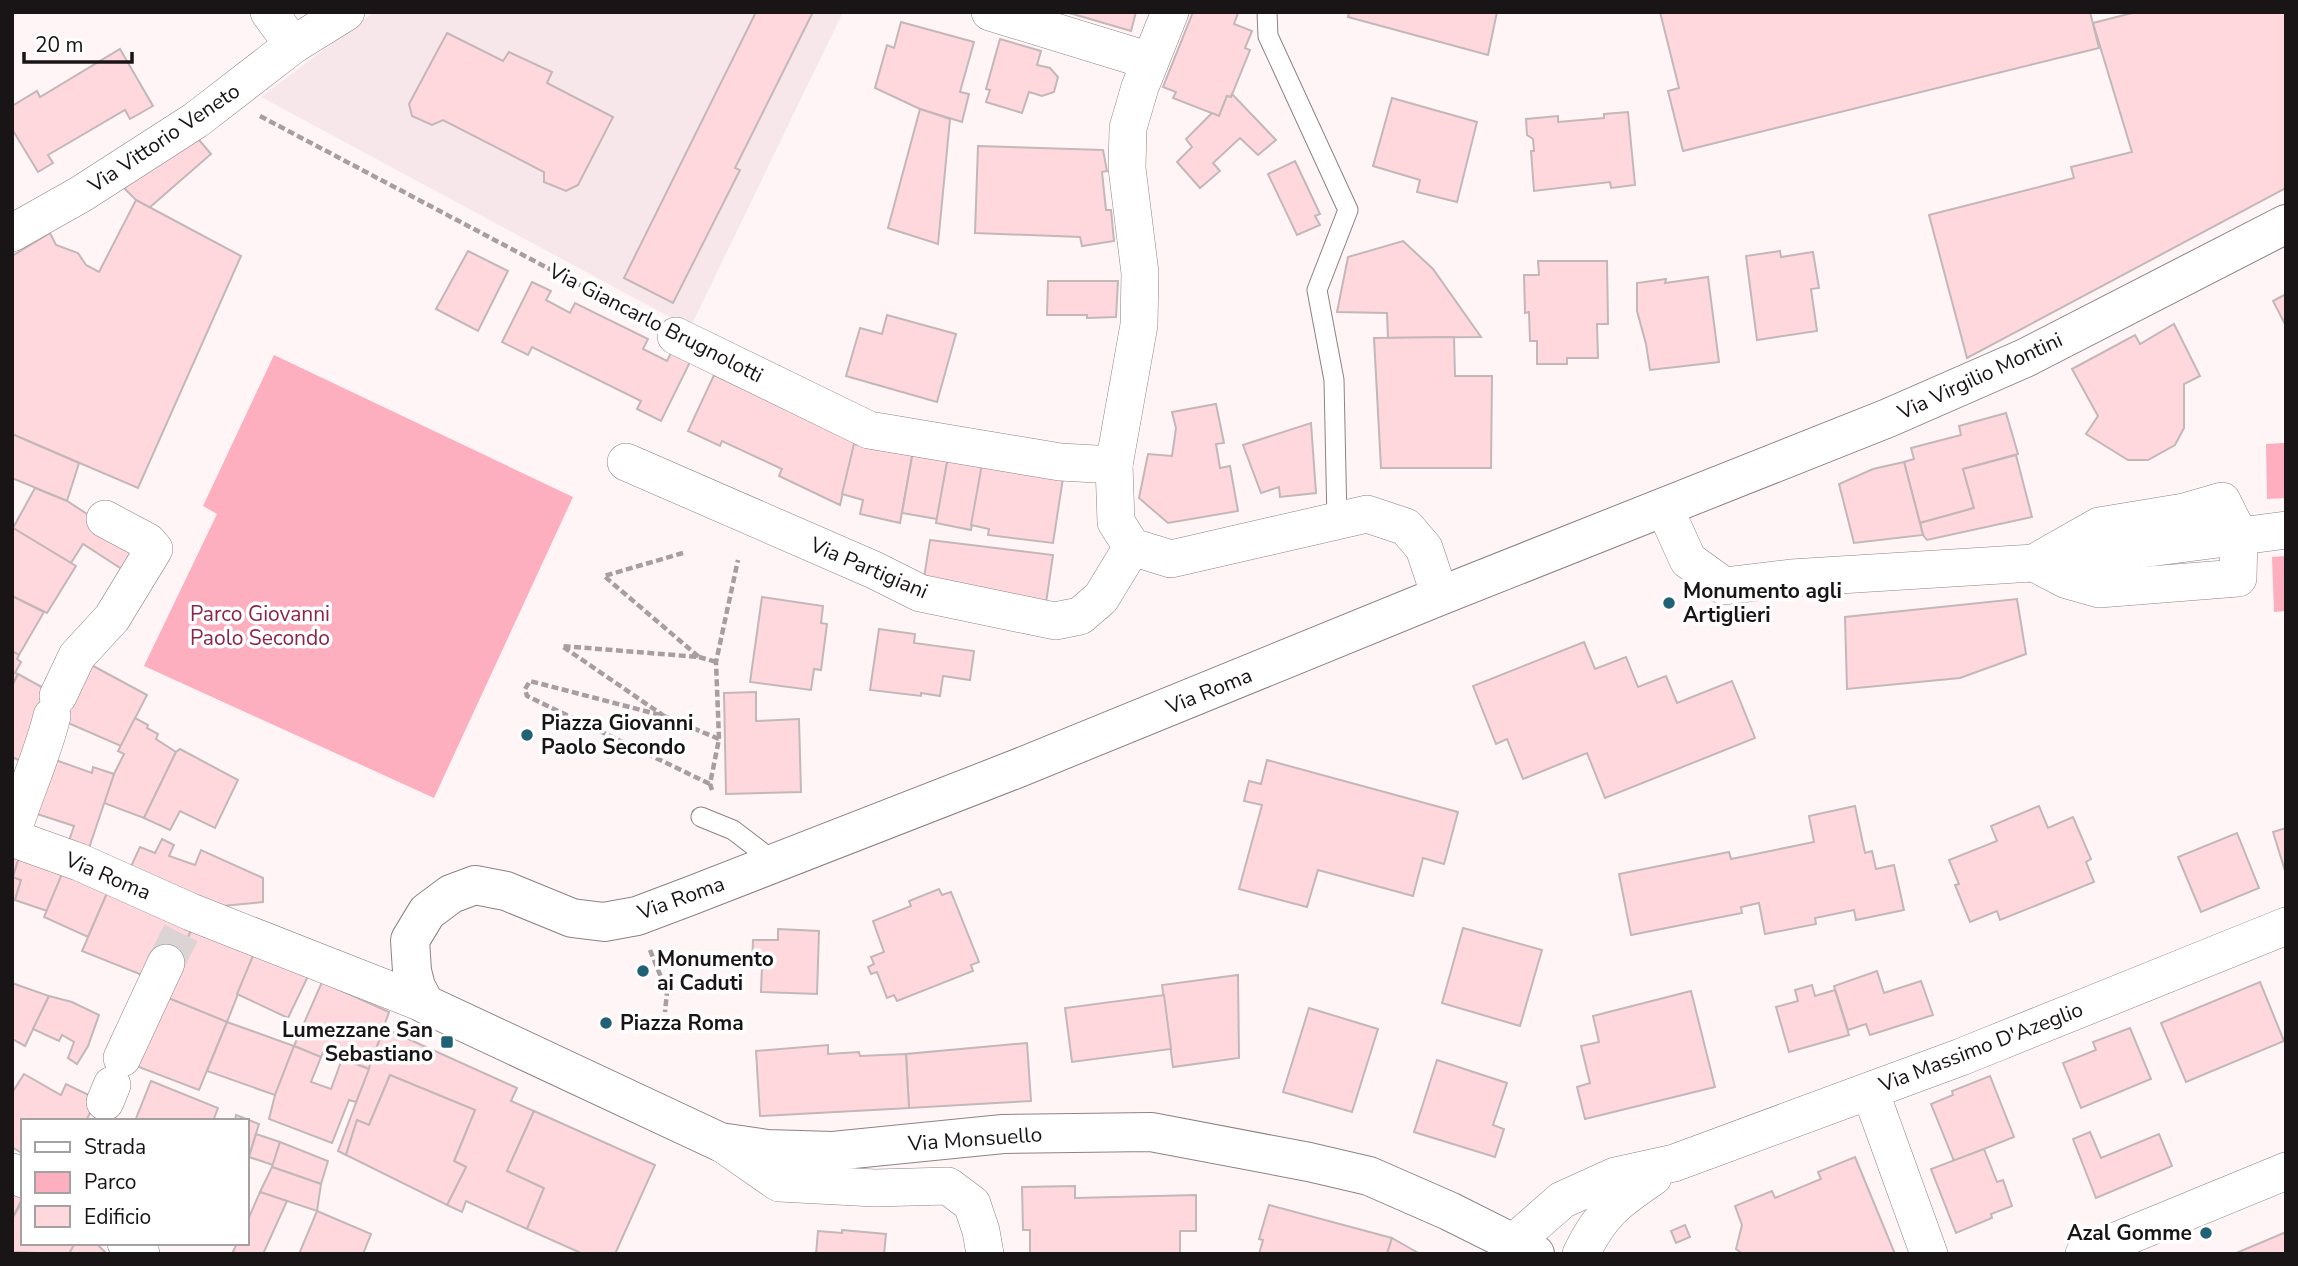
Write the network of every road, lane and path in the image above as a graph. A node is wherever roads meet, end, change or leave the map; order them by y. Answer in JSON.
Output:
{"nodes":[{"id":1,"x":269,"y":12,"type":"edge"},
{"id":2,"x":346,"y":12,"type":"edge"},
{"id":3,"x":990,"y":12,"type":"edge"},
{"id":4,"x":1170,"y":12,"type":"edge"},
{"id":5,"x":1267,"y":12,"type":"edge"},
{"id":6,"x":293,"y":45,"type":"junction"},
{"id":7,"x":1150,"y":61,"type":"junction"},
{"id":8,"x":226,"y":98,"type":"junction"},
{"id":9,"x":2286,"y":224,"type":"edge"},
{"id":10,"x":12,"y":233,"type":"edge"},
{"id":11,"x":677,"y":336,"type":"joint"},
{"id":12,"x":625,"y":463,"type":"dead end"},
{"id":13,"x":1114,"y":465,"type":"junction"},
{"id":14,"x":1664,"y":508,"type":"junction"},
{"id":15,"x":105,"y":519,"type":"dead end"},
{"id":16,"x":1337,"y":521,"type":"junction"},
{"id":17,"x":2286,"y":530,"type":"edge"},
{"id":18,"x":2239,"y":535,"type":"junction"},
{"id":19,"x":1132,"y":547,"type":"junction"},
{"id":20,"x":683,"y":553,"type":"dead end"},
{"id":21,"x":738,"y":560,"type":"dead end"},
{"id":22,"x":2034,"y":563,"type":"junction"},
{"id":23,"x":1440,"y":596,"type":"junction"},
{"id":24,"x":699,"y":657,"type":"junction"},
{"id":25,"x":716,"y":662,"type":"junction"},
{"id":26,"x":664,"y":716,"type":"junction"},
{"id":27,"x":719,"y":739,"type":"junction"},
{"id":28,"x":701,"y":817,"type":"dead end"},
{"id":29,"x":12,"y":836,"type":"edge"},
{"id":30,"x":776,"y":863,"type":"junction"},
{"id":31,"x":637,"y":916,"type":"junction"},
{"id":32,"x":2286,"y":926,"type":"edge"},
{"id":33,"x":166,"y":963,"type":"tunnel mouth"},
{"id":34,"x":425,"y":1004,"type":"junction"},
{"id":35,"x":665,"y":1012,"type":"dead end"},
{"id":36,"x":113,"y":1082,"type":"dead end"},
{"id":37,"x":1870,"y":1091,"type":"junction"},
{"id":38,"x":720,"y":1142,"type":"junction"},
{"id":39,"x":1674,"y":1163,"type":"junction"},
{"id":40,"x":2286,"y":1171,"type":"edge"},
{"id":41,"x":1524,"y":1248,"type":"edge"},
{"id":42,"x":985,"y":1254,"type":"edge"},
{"id":43,"x":1581,"y":1254,"type":"edge"},
{"id":44,"x":1929,"y":1254,"type":"edge"},
{"id":45,"x":2084,"y":1254,"type":"edge"}],
"edges":[{"from":1,"to":6,"type":"street"},
{"from":2,"to":6,"type":"street","name":"Via Vittorio Veneto"},
{"from":3,"to":7,"type":"street"},
{"from":4,"to":7,"type":"street"},
{"from":5,"to":16,"type":"lane"},
{"from":6,"to":8,"type":"street","name":"Via Vittorio Veneto"},
{"from":7,"to":13,"type":"street"},
{"from":8,"to":10,"type":"street","name":"Via Vittorio Veneto"},
{"from":8,"to":11,"type":"path","name":"Via Giancarlo Brugnolotti"},
{"from":9,"to":14,"type":"main road","name":"Via Virgilio Montini"},
{"from":11,"to":13,"type":"street","name":"Via Giancarlo Brugnolotti"},
{"from":12,"to":19,"type":"street","name":"Via Partigiani"},
{"from":13,"to":19,"type":"street"},
{"from":14,"to":22,"type":"street"},
{"from":14,"to":23,"type":"main road","name":"Via Virgilio Montini"},
{"from":15,"to":29,"type":"street"},
{"from":16,"to":19,"type":"street"},
{"from":16,"to":23,"type":"street"},
{"from":17,"to":18,"type":"street"},
{"from":18,"to":22,"type":"street"},
{"from":18,"to":22,"type":"street"},
{"from":20,"to":24,"type":"path"},
{"from":21,"to":25,"type":"path"},
{"from":23,"to":30,"type":"main road","name":"Via Roma"},
{"from":24,"to":25,"type":"path"},
{"from":24,"to":26,"type":"path"},
{"from":25,"to":27,"type":"path"},
{"from":26,"to":27,"type":"path"},
{"from":26,"to":27,"type":"path"},
{"from":28,"to":30,"type":"lane"},
{"from":29,"to":34,"type":"street","name":"Via Roma"},
{"from":30,"to":31,"type":"main road","name":"Via Roma"},
{"from":31,"to":34,"type":"main road","name":"Via Roma"},
{"from":31,"to":35,"type":"path"},
{"from":32,"to":37,"type":"street","name":"Via Massimo D'Azeglio"},
{"from":33,"to":36,"type":"street"},
{"from":34,"to":38,"type":"main road","name":"Via Monsuello"},
{"from":37,"to":39,"type":"street","name":"Via Massimo D'Azeglio"},
{"from":37,"to":44,"type":"street"},
{"from":38,"to":41,"type":"main road","name":"Via Monsuello"},
{"from":38,"to":42,"type":"street"},
{"from":39,"to":41,"type":"street","name":"Via Massimo D'Azeglio"},
{"from":39,"to":43,"type":"street","name":"Via Massimo D'Azeglio"},
{"from":40,"to":45,"type":"street"}]}
